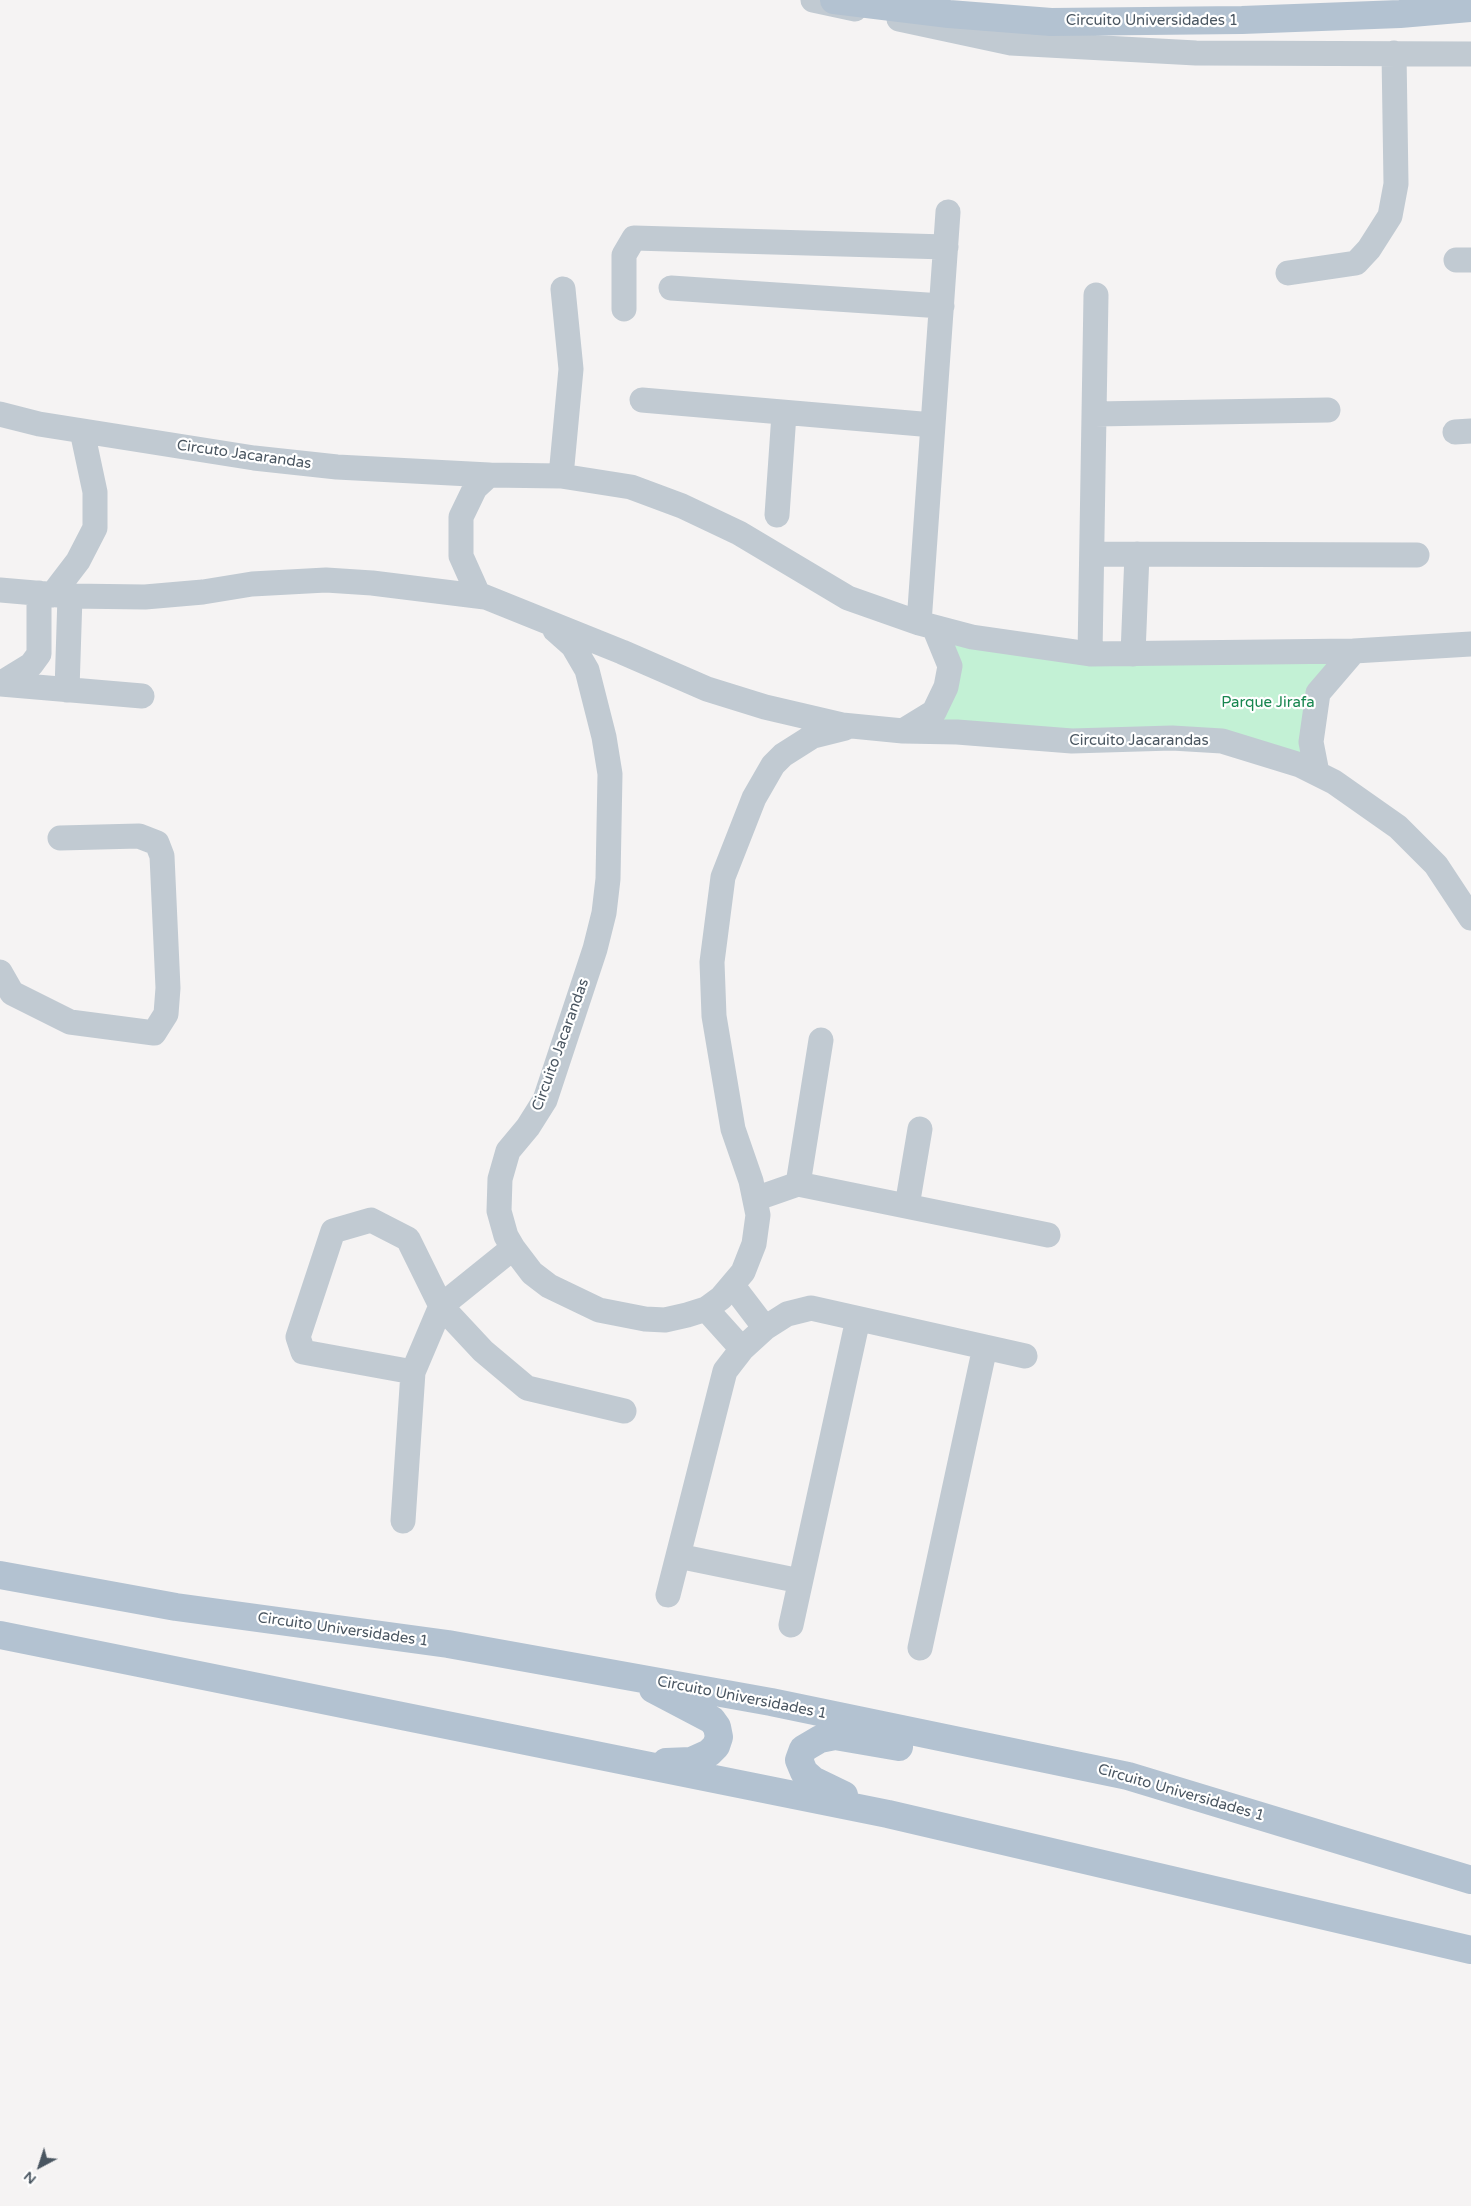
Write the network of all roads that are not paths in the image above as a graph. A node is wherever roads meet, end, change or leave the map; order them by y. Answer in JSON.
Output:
{"nodes":[{"id":1,"x":814,"y":0,"type":"edge"},
{"id":2,"x":834,"y":0,"type":"edge"},
{"id":3,"x":1196,"y":0,"type":"edge"},
{"id":4,"x":1276,"y":0,"type":"edge"},
{"id":5,"x":1471,"y":8,"type":"edge"},
{"id":6,"x":1400,"y":14,"type":"junction"},
{"id":7,"x":1051,"y":22,"type":"junction"},
{"id":8,"x":1394,"y":54,"type":"junction"},
{"id":9,"x":1471,"y":54,"type":"edge"},
{"id":10,"x":948,"y":212,"type":"dead end"},
{"id":11,"x":946,"y":248,"type":"junction"},
{"id":12,"x":1288,"y":273,"type":"dead end"},
{"id":13,"x":671,"y":288,"type":"dead end"},
{"id":14,"x":564,"y":289,"type":"dead end"},
{"id":15,"x":1096,"y":295,"type":"dead end"},
{"id":16,"x":942,"y":306,"type":"junction"},
{"id":17,"x":624,"y":309,"type":"dead end"},
{"id":18,"x":642,"y":400,"type":"dead end"},
{"id":19,"x":1328,"y":410,"type":"dead end"},
{"id":20,"x":0,"y":414,"type":"edge"},
{"id":21,"x":784,"y":414,"type":"junction"},
{"id":22,"x":1094,"y":414,"type":"junction"},
{"id":23,"x":933,"y":426,"type":"junction"},
{"id":24,"x":82,"y":431,"type":"junction"},
{"id":25,"x":489,"y":475,"type":"junction"},
{"id":26,"x":561,"y":476,"type":"junction"},
{"id":27,"x":777,"y":515,"type":"dead end"},
{"id":28,"x":1092,"y":554,"type":"junction"},
{"id":29,"x":1137,"y":554,"type":"junction"},
{"id":30,"x":1417,"y":555,"type":"dead end"},
{"id":31,"x":0,"y":590,"type":"edge"},
{"id":32,"x":54,"y":595,"type":"junction"},
{"id":33,"x":485,"y":597,"type":"junction"},
{"id":34,"x":543,"y":620,"type":"junction"},
{"id":35,"x":927,"y":625,"type":"junction"},
{"id":36,"x":1471,"y":644,"type":"edge"},
{"id":37,"x":1428,"y":647,"type":"junction"},
{"id":38,"x":1354,"y":651,"type":"junction"},
{"id":39,"x":1090,"y":654,"type":"junction"},
{"id":40,"x":1132,"y":654,"type":"junction"},
{"id":41,"x":1471,"y":662,"type":"edge"},
{"id":42,"x":0,"y":684,"type":"edge"},
{"id":43,"x":67,"y":690,"type":"junction"},
{"id":44,"x":142,"y":696,"type":"dead end"},
{"id":45,"x":855,"y":726,"type":"junction"},
{"id":46,"x":902,"y":731,"type":"junction"},
{"id":47,"x":1317,"y":773,"type":"junction"},
{"id":48,"x":60,"y":838,"type":"dead end"},
{"id":49,"x":1471,"y":918,"type":"edge"},
{"id":50,"x":0,"y":972,"type":"edge"},
{"id":51,"x":821,"y":1040,"type":"dead end"},
{"id":52,"x":920,"y":1129,"type":"dead end"},
{"id":53,"x":798,"y":1184,"type":"junction"},
{"id":54,"x":755,"y":1199,"type":"junction"},
{"id":55,"x":907,"y":1206,"type":"junction"},
{"id":56,"x":1048,"y":1235,"type":"dead end"},
{"id":57,"x":513,"y":1248,"type":"junction"},
{"id":58,"x":732,"y":1286,"type":"junction"},
{"id":59,"x":442,"y":1306,"type":"junction"},
{"id":60,"x":706,"y":1309,"type":"junction"},
{"id":61,"x":858,"y":1320,"type":"junction"},
{"id":62,"x":765,"y":1328,"type":"junction"},
{"id":63,"x":985,"y":1347,"type":"junction"},
{"id":64,"x":742,"y":1349,"type":"junction"},
{"id":65,"x":1025,"y":1356,"type":"dead end"},
{"id":66,"x":413,"y":1372,"type":"junction"},
{"id":67,"x":624,"y":1412,"type":"dead end"},
{"id":68,"x":403,"y":1521,"type":"dead end"},
{"id":69,"x":678,"y":1556,"type":"junction"},
{"id":70,"x":0,"y":1575,"type":"edge"},
{"id":71,"x":800,"y":1581,"type":"junction"},
{"id":72,"x":668,"y":1595,"type":"dead end"},
{"id":73,"x":791,"y":1625,"type":"dead end"},
{"id":74,"x":0,"y":1635,"type":"edge"},
{"id":75,"x":920,"y":1648,"type":"dead end"},
{"id":76,"x":626,"y":1676,"type":"junction"},
{"id":77,"x":610,"y":1757,"type":"junction"},
{"id":78,"x":1128,"y":1776,"type":"junction"},
{"id":79,"x":888,"y":1814,"type":"junction"},
{"id":80,"x":1471,"y":1880,"type":"edge"},
{"id":81,"x":1471,"y":1950,"type":"edge"}],
"edges":[{"from":1,"to":8,"type":"street"},
{"from":2,"to":7,"type":"main road","name":"Circuito Universidades 1"},
{"from":3,"to":7,"type":"main road"},
{"from":4,"to":6,"type":"main road"},
{"from":5,"to":6,"type":"main road","name":"Circuito Universidades 1"},
{"from":6,"to":7,"type":"main road","name":"Circuito Universidades 1"},
{"from":8,"to":9,"type":"street"},
{"from":8,"to":12,"type":"street"},
{"from":10,"to":11,"type":"street"},
{"from":11,"to":16,"type":"street"},
{"from":11,"to":17,"type":"street"},
{"from":13,"to":16,"type":"street"},
{"from":14,"to":26,"type":"street"},
{"from":15,"to":22,"type":"street"},
{"from":16,"to":23,"type":"street"},
{"from":18,"to":21,"type":"street"},
{"from":19,"to":22,"type":"street"},
{"from":20,"to":24,"type":"street","name":"Circuto Jacarandas"},
{"from":21,"to":23,"type":"street"},
{"from":21,"to":27,"type":"street"},
{"from":22,"to":28,"type":"street"},
{"from":23,"to":35,"type":"street"},
{"from":24,"to":25,"type":"street","name":"Circuto Jacarandas"},
{"from":24,"to":32,"type":"street"},
{"from":25,"to":26,"type":"street","name":"Circuto Jacarandas"},
{"from":25,"to":33,"type":"street"},
{"from":26,"to":35,"type":"street","name":"Circuto Jacarandas"},
{"from":28,"to":29,"type":"street"},
{"from":28,"to":39,"type":"street"},
{"from":29,"to":30,"type":"street"},
{"from":29,"to":40,"type":"street"},
{"from":31,"to":32,"type":"street"},
{"from":32,"to":33,"type":"street"},
{"from":32,"to":42,"type":"street"},
{"from":32,"to":43,"type":"street"},
{"from":33,"to":34,"type":"street","name":"Circuito Jacarandas"},
{"from":34,"to":45,"type":"street","name":"Circuito Jacarandas"},
{"from":34,"to":57,"type":"street","name":"Circuito Jacarandas"},
{"from":35,"to":39,"type":"street","name":"Circuto Jacarandas"},
{"from":35,"to":46,"type":"street"},
{"from":36,"to":37,"type":"street","name":"Circuto Jacarandas"},
{"from":37,"to":38,"type":"street","name":"Circuto Jacarandas"},
{"from":37,"to":41,"type":"street"},
{"from":38,"to":40,"type":"street","name":"Circuto Jacarandas"},
{"from":38,"to":47,"type":"street"},
{"from":39,"to":40,"type":"street","name":"Circuto Jacarandas"},
{"from":42,"to":43,"type":"street"},
{"from":43,"to":44,"type":"street"},
{"from":45,"to":46,"type":"street","name":"Circuito Jacarandas"},
{"from":45,"to":54,"type":"street","name":"Circuito Jacarandas"},
{"from":46,"to":47,"type":"street","name":"Circuito Jacarandas"},
{"from":47,"to":49,"type":"street","name":"Circuito Jacarandas"},
{"from":48,"to":50,"type":"street"},
{"from":51,"to":53,"type":"street"},
{"from":52,"to":55,"type":"street"},
{"from":53,"to":54,"type":"street"},
{"from":53,"to":55,"type":"street"},
{"from":54,"to":58,"type":"street","name":"Circuito Jacarandas"},
{"from":55,"to":56,"type":"street"},
{"from":57,"to":59,"type":"street"},
{"from":57,"to":60,"type":"street","name":"Circuito Jacarandas"},
{"from":58,"to":60,"type":"street","name":"Circuito Jacarandas"},
{"from":58,"to":62,"type":"street"},
{"from":59,"to":66,"type":"street"},
{"from":59,"to":66,"type":"street"},
{"from":59,"to":67,"type":"street"},
{"from":60,"to":64,"type":"street"},
{"from":61,"to":62,"type":"street"},
{"from":61,"to":63,"type":"street"},
{"from":61,"to":71,"type":"street"},
{"from":62,"to":64,"type":"street"},
{"from":63,"to":65,"type":"street"},
{"from":63,"to":75,"type":"street"},
{"from":64,"to":69,"type":"street"},
{"from":66,"to":68,"type":"street"},
{"from":69,"to":71,"type":"street"},
{"from":69,"to":72,"type":"street"},
{"from":70,"to":76,"type":"main road","name":"Circuito Universidades 1"},
{"from":71,"to":73,"type":"street"},
{"from":74,"to":77,"type":"main road"},
{"from":76,"to":77,"type":"main road"},
{"from":76,"to":78,"type":"main road","name":"Circuito Universidades 1"},
{"from":77,"to":79,"type":"main road"},
{"from":78,"to":79,"type":"main road"},
{"from":78,"to":80,"type":"main road","name":"Circuito Universidades 1"},
{"from":79,"to":81,"type":"main road"}]}
